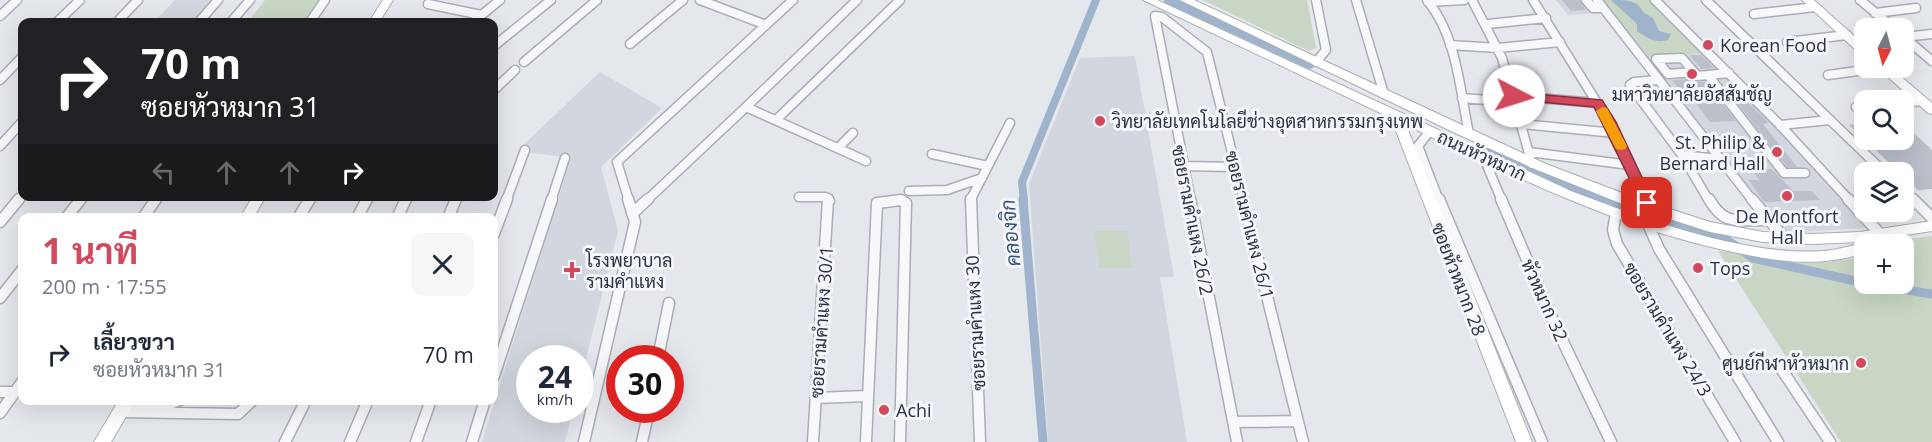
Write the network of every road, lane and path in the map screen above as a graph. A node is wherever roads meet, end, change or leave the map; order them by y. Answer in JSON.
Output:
{"nodes":[{"id":1,"x":17,"y":0,"type":"edge"},
{"id":2,"x":80,"y":0,"type":"edge"},
{"id":3,"x":138,"y":0,"type":"edge"},
{"id":4,"x":218,"y":0,"type":"edge"},
{"id":5,"x":250,"y":0,"type":"edge"},
{"id":6,"x":326,"y":0,"type":"edge"},
{"id":7,"x":388,"y":0,"type":"edge"},
{"id":8,"x":500,"y":0,"type":"edge"},
{"id":9,"x":551,"y":0,"type":"edge"},
{"id":10,"x":597,"y":0,"type":"edge"},
{"id":11,"x":683,"y":0,"type":"edge"},
{"id":12,"x":700,"y":0,"type":"edge"},
{"id":13,"x":793,"y":0,"type":"edge"},
{"id":14,"x":857,"y":0,"type":"edge"},
{"id":15,"x":900,"y":0,"type":"edge"},
{"id":16,"x":1148,"y":0,"type":"edge"},
{"id":17,"x":1185,"y":0,"type":"edge"},
{"id":18,"x":1316,"y":0,"type":"edge"},
{"id":19,"x":1356,"y":0,"type":"edge"},
{"id":20,"x":1464,"y":0,"type":"edge"},
{"id":21,"x":1472,"y":0,"type":"edge"},
{"id":22,"x":1533,"y":0,"type":"edge"},
{"id":23,"x":1586,"y":0,"type":"edge"},
{"id":24,"x":1597,"y":0,"type":"edge"},
{"id":25,"x":1655,"y":0,"type":"edge"},
{"id":26,"x":1706,"y":0,"type":"edge"},
{"id":27,"x":1860,"y":0,"type":"edge"},
{"id":28,"x":1428,"y":1,"type":"edge"},
{"id":29,"x":428,"y":4,"type":"dead end"},
{"id":30,"x":1811,"y":4,"type":"edge"},
{"id":31,"x":1603,"y":8,"type":"junction"},
{"id":32,"x":1916,"y":8,"type":"dead end"},
{"id":33,"x":1875,"y":13,"type":"junction"},
{"id":34,"x":1754,"y":14,"type":"dead end"},
{"id":35,"x":481,"y":15,"type":"junction"},
{"id":36,"x":0,"y":16,"type":"edge"},
{"id":37,"x":1185,"y":16,"type":"junction"},
{"id":38,"x":61,"y":18,"type":"edge"},
{"id":39,"x":121,"y":18,"type":"edge"},
{"id":40,"x":202,"y":18,"type":"edge"},
{"id":41,"x":234,"y":18,"type":"edge"},
{"id":42,"x":313,"y":18,"type":"edge"},
{"id":43,"x":377,"y":18,"type":"edge"},
{"id":44,"x":478,"y":18,"type":"edge"},
{"id":45,"x":1546,"y":18,"type":"junction"},
{"id":46,"x":1881,"y":18,"type":"edge"},
{"id":47,"x":1172,"y":24,"type":"junction"},
{"id":48,"x":1488,"y":24,"type":"junction"},
{"id":49,"x":766,"y":25,"type":"junction"},
{"id":50,"x":1932,"y":34,"type":"edge"},
{"id":51,"x":1847,"y":35,"type":"junction"},
{"id":52,"x":1914,"y":36,"type":"edge"},
{"id":53,"x":1560,"y":42,"type":"junction"},
{"id":54,"x":1787,"y":42,"type":"dead end"},
{"id":55,"x":1854,"y":42,"type":"edge"},
{"id":56,"x":498,"y":43,"type":"edge"},
{"id":57,"x":630,"y":44,"type":"dead end"},
{"id":58,"x":1450,"y":45,"type":"junction"},
{"id":59,"x":1914,"y":46,"type":"edge"},
{"id":60,"x":1498,"y":48,"type":"junction"},
{"id":61,"x":18,"y":61,"type":"edge"},
{"id":62,"x":1932,"y":61,"type":"edge"},
{"id":63,"x":524,"y":62,"type":"dead end"},
{"id":64,"x":1316,"y":62,"type":"junction"},
{"id":65,"x":515,"y":70,"type":"dead end"},
{"id":66,"x":1694,"y":72,"type":"dead end"},
{"id":67,"x":1854,"y":72,"type":"edge"},
{"id":68,"x":1729,"y":73,"type":"junction"},
{"id":69,"x":1708,"y":75,"type":"junction"},
{"id":70,"x":1828,"y":75,"type":"dead end"},
{"id":71,"x":1894,"y":78,"type":"edge"},
{"id":72,"x":0,"y":80,"type":"edge"},
{"id":73,"x":1659,"y":80,"type":"junction"},
{"id":74,"x":1364,"y":84,"type":"junction"},
{"id":75,"x":498,"y":85,"type":"edge"},
{"id":76,"x":1384,"y":94,"type":"junction"},
{"id":77,"x":1749,"y":94,"type":"junction"},
{"id":78,"x":1353,"y":95,"type":"junction"},
{"id":79,"x":1724,"y":95,"type":"junction"},
{"id":80,"x":1462,"y":98,"type":"junction"},
{"id":81,"x":1673,"y":98,"type":"junction"},
{"id":82,"x":1514,"y":99,"type":"junction"},
{"id":83,"x":1922,"y":101,"type":"junction"},
{"id":84,"x":1914,"y":102,"type":"edge"},
{"id":85,"x":1597,"y":103,"type":"junction"},
{"id":86,"x":746,"y":107,"type":"junction"},
{"id":87,"x":1932,"y":110,"type":"edge"},
{"id":88,"x":1424,"y":113,"type":"junction"},
{"id":89,"x":1396,"y":115,"type":"junction"},
{"id":90,"x":777,"y":119,"type":"junction"},
{"id":91,"x":1830,"y":120,"type":"junction"},
{"id":92,"x":1010,"y":123,"type":"dead end"},
{"id":93,"x":1413,"y":123,"type":"junction"},
{"id":94,"x":1521,"y":124,"type":"junction"},
{"id":95,"x":1780,"y":125,"type":"junction"},
{"id":96,"x":18,"y":127,"type":"edge"},
{"id":97,"x":1430,"y":131,"type":"junction"},
{"id":98,"x":853,"y":133,"type":"dead end"},
{"id":99,"x":1615,"y":133,"type":"junction"},
{"id":100,"x":1469,"y":134,"type":"junction"},
{"id":101,"x":0,"y":146,"type":"edge"},
{"id":102,"x":838,"y":148,"type":"junction"},
{"id":103,"x":525,"y":150,"type":"dead end"},
{"id":104,"x":932,"y":154,"type":"dead end"},
{"id":105,"x":1682,"y":154,"type":"junction"},
{"id":106,"x":1483,"y":156,"type":"junction"},
{"id":107,"x":565,"y":158,"type":"dead end"},
{"id":108,"x":1530,"y":158,"type":"junction"},
{"id":109,"x":1718,"y":159,"type":"junction"},
{"id":110,"x":866,"y":160,"type":"dead end"},
{"id":111,"x":1874,"y":162,"type":"edge"},
{"id":112,"x":1630,"y":165,"type":"junction"},
{"id":113,"x":988,"y":166,"type":"junction"},
{"id":114,"x":1183,"y":166,"type":"junction"},
{"id":115,"x":1235,"y":167,"type":"junction"},
{"id":116,"x":1806,"y":173,"type":"dead end"},
{"id":117,"x":982,"y":178,"type":"junction"},
{"id":118,"x":909,"y":191,"type":"dead end"},
{"id":119,"x":799,"y":197,"type":"dead end"},
{"id":120,"x":18,"y":201,"type":"edge"},
{"id":121,"x":79,"y":201,"type":"edge"},
{"id":122,"x":1914,"y":201,"type":"edge"},
{"id":123,"x":1650,"y":209,"type":"junction"},
{"id":124,"x":634,"y":212,"type":"junction"},
{"id":125,"x":70,"y":213,"type":"edge"},
{"id":126,"x":1616,"y":213,"type":"junction"},
{"id":127,"x":1932,"y":218,"type":"edge"},
{"id":128,"x":1766,"y":220,"type":"junction"},
{"id":129,"x":0,"y":222,"type":"edge"},
{"id":130,"x":498,"y":223,"type":"edge"},
{"id":131,"x":1648,"y":224,"type":"junction"},
{"id":132,"x":1932,"y":226,"type":"edge"},
{"id":133,"x":1872,"y":234,"type":"edge"},
{"id":134,"x":1901,"y":234,"type":"edge"},
{"id":135,"x":1854,"y":236,"type":"edge"},
{"id":136,"x":1784,"y":238,"type":"junction"},
{"id":137,"x":1749,"y":244,"type":"junction"},
{"id":138,"x":1854,"y":250,"type":"edge"},
{"id":139,"x":1796,"y":255,"type":"junction"},
{"id":140,"x":18,"y":275,"type":"edge"},
{"id":141,"x":0,"y":298,"type":"edge"},
{"id":142,"x":669,"y":303,"type":"dead end"},
{"id":143,"x":661,"y":345,"type":"edge"},
{"id":144,"x":1729,"y":363,"type":"junction"},
{"id":145,"x":498,"y":364,"type":"edge"},
{"id":146,"x":18,"y":388,"type":"edge"},
{"id":147,"x":0,"y":392,"type":"edge"},
{"id":148,"x":15,"y":392,"type":"junction"},
{"id":149,"x":867,"y":396,"type":"junction"},
{"id":150,"x":816,"y":398,"type":"junction"},
{"id":151,"x":125,"y":405,"type":"edge"},
{"id":152,"x":168,"y":405,"type":"edge"},
{"id":153,"x":248,"y":405,"type":"edge"},
{"id":154,"x":304,"y":405,"type":"edge"},
{"id":155,"x":366,"y":405,"type":"edge"},
{"id":156,"x":429,"y":405,"type":"edge"},
{"id":157,"x":483,"y":405,"type":"edge"},
{"id":158,"x":0,"y":413,"type":"edge"},
{"id":159,"x":1233,"y":422,"type":"junction"},
{"id":160,"x":1298,"y":422,"type":"junction"},
{"id":161,"x":646,"y":423,"type":"edge"},
{"id":162,"x":102,"y":442,"type":"edge"},
{"id":163,"x":285,"y":442,"type":"edge"},
{"id":164,"x":350,"y":442,"type":"edge"},
{"id":165,"x":416,"y":442,"type":"edge"},
{"id":166,"x":472,"y":442,"type":"edge"},
{"id":167,"x":584,"y":442,"type":"edge"},
{"id":168,"x":642,"y":442,"type":"edge"},
{"id":169,"x":813,"y":442,"type":"edge"},
{"id":170,"x":866,"y":442,"type":"edge"},
{"id":171,"x":900,"y":442,"type":"edge"},
{"id":172,"x":980,"y":442,"type":"edge"},
{"id":173,"x":1237,"y":442,"type":"edge"},
{"id":174,"x":1303,"y":442,"type":"edge"},
{"id":175,"x":1524,"y":442,"type":"edge"},
{"id":176,"x":1542,"y":442,"type":"edge"},
{"id":177,"x":1611,"y":442,"type":"edge"},
{"id":178,"x":1735,"y":442,"type":"edge"},
{"id":179,"x":1778,"y":442,"type":"edge"},
{"id":180,"x":1830,"y":442,"type":"edge"}],
"edges":[{"from":1,"to":36,"type":"street"},
{"from":2,"to":38,"type":"street"},
{"from":3,"to":39,"type":"street"},
{"from":4,"to":40,"type":"street"},
{"from":5,"to":41,"type":"street"},
{"from":6,"to":42,"type":"street"},
{"from":7,"to":43,"type":"main road"},
{"from":8,"to":35,"type":"street"},
{"from":9,"to":56,"type":"street"},
{"from":10,"to":63,"type":"street"},
{"from":11,"to":57,"type":"street"},
{"from":12,"to":49,"type":"street"},
{"from":13,"to":49,"type":"street"},
{"from":14,"to":86,"type":"street"},
{"from":15,"to":90,"type":"street"},
{"from":16,"to":37,"type":"main road","name":"ถนนหัวหมาก"},
{"from":17,"to":64,"type":"main road","name":"ถนนหัวหมาก"},
{"from":18,"to":64,"type":"street"},
{"from":19,"to":76,"type":"street"},
{"from":20,"to":28,"type":"street"},
{"from":21,"to":48,"type":"street"},
{"from":22,"to":45,"type":"street"},
{"from":23,"to":31,"type":"street"},
{"from":24,"to":31,"type":"street"},
{"from":25,"to":68,"type":"street"},
{"from":26,"to":91,"type":"street"},
{"from":27,"to":33,"type":"street"},
{"from":28,"to":58,"type":"street"},
{"from":29,"to":35,"type":"street"},
{"from":30,"to":34,"type":"street"},
{"from":30,"to":51,"type":"main road"},
{"from":31,"to":73,"type":"street"},
{"from":32,"to":33,"type":"street"},
{"from":33,"to":46,"type":"street"},
{"from":35,"to":44,"type":"street"},
{"from":37,"to":47,"type":"street"},
{"from":37,"to":78,"type":"main road","name":"ถนนหัวหมาก"},
{"from":45,"to":48,"type":"street"},
{"from":45,"to":53,"type":"street"},
{"from":47,"to":114,"type":"street","name":"ซอยรามคำแหง 26/2"},
{"from":47,"to":115,"type":"street","name":"ซอยรามคำแหง 26/1"},
{"from":48,"to":60,"type":"street"},
{"from":49,"to":124,"type":"street"},
{"from":50,"to":52,"type":"street"},
{"from":51,"to":54,"type":"street"},
{"from":51,"to":55,"type":"main road"},
{"from":53,"to":60,"type":"street"},
{"from":53,"to":85,"type":"street"},
{"from":58,"to":60,"type":"street"},
{"from":58,"to":80,"type":"street"},
{"from":59,"to":62,"type":"street"},
{"from":60,"to":82,"type":"street"},
{"from":61,"to":72,"type":"street"},
{"from":64,"to":74,"type":"main road","name":"ถนนหัวหมาก"},
{"from":65,"to":75,"type":"street"},
{"from":66,"to":69,"type":"street"},
{"from":67,"to":70,"type":"street"},
{"from":68,"to":69,"type":"street"},
{"from":68,"to":77,"type":"street"},
{"from":69,"to":79,"type":"street"},
{"from":71,"to":83,"type":"main road"},
{"from":73,"to":81,"type":"street"},
{"from":73,"to":105,"type":"street"},
{"from":74,"to":76,"type":"main road","name":"ถนนหัวหมาก"},
{"from":74,"to":78,"type":"main road"},
{"from":76,"to":88,"type":"main road","name":"ถนนหัวหมาก"},
{"from":77,"to":79,"type":"street"},
{"from":77,"to":95,"type":"street"},
{"from":78,"to":89,"type":"main road","name":"ถนนหัวหมาก"},
{"from":79,"to":81,"type":"street"},
{"from":79,"to":116,"type":"street"},
{"from":80,"to":82,"type":"street"},
{"from":80,"to":100,"type":"street"},
{"from":81,"to":109,"type":"street"},
{"from":82,"to":85,"type":"street"},
{"from":82,"to":94,"type":"street"},
{"from":83,"to":84,"type":"street"},
{"from":83,"to":87,"type":"main road"},
{"from":85,"to":99,"type":"street"},
{"from":86,"to":90,"type":"street"},
{"from":86,"to":124,"type":"street"},
{"from":88,"to":93,"type":"main road"},
{"from":88,"to":100,"type":"main road","name":"ถนนหัวหมาก"},
{"from":89,"to":93,"type":"main road","name":"ถนนหัวหมาก"},
{"from":89,"to":175,"type":"main road","name":"ซอยหัวหมาก 28"},
{"from":90,"to":102,"type":"street"},
{"from":91,"to":95,"type":"street"},
{"from":91,"to":111,"type":"street"},
{"from":92,"to":113,"type":"street"},
{"from":93,"to":97,"type":"main road","name":"ถนนหัวหมาก"},
{"from":94,"to":99,"type":"street"},
{"from":94,"to":108,"type":"street"},
{"from":95,"to":133,"type":"street"},
{"from":96,"to":101,"type":"street"},
{"from":97,"to":106,"type":"main road","name":"ถนนหัวหมาก"},
{"from":97,"to":176,"type":"street"},
{"from":98,"to":102,"type":"street"},
{"from":99,"to":112,"type":"street"},
{"from":100,"to":108,"type":"main road","name":"ถนนหัวหมาก"},
{"from":102,"to":110,"type":"street"},
{"from":103,"to":130,"type":"street"},
{"from":104,"to":113,"type":"street"},
{"from":105,"to":109,"type":"street"},
{"from":105,"to":128,"type":"street"},
{"from":106,"to":126,"type":"main road","name":"ถนนหัวหมาก"},
{"from":106,"to":177,"type":"street","name":"หัวหมาก 32"},
{"from":107,"to":145,"type":"street"},
{"from":108,"to":112,"type":"street"},
{"from":108,"to":123,"type":"main road","name":"ถนนหัวหมาก"},
{"from":109,"to":128,"type":"street"},
{"from":112,"to":123,"type":"street"},
{"from":113,"to":117,"type":"street"},
{"from":114,"to":115,"type":"street"},
{"from":114,"to":159,"type":"street","name":"ซอยรามคำแหง 26/2"},
{"from":115,"to":160,"type":"street","name":"ซอยรามคำแหง 26/1"},
{"from":117,"to":118,"type":"street"},
{"from":117,"to":172,"type":"street","name":"ซอยรามคำแหง 30"},
{"from":119,"to":150,"type":"street","name":"ซอยรามคำแหง 30/1"},
{"from":120,"to":129,"type":"street"},
{"from":121,"to":125,"type":"street"},
{"from":122,"to":127,"type":"street"},
{"from":123,"to":137,"type":"main road","name":"ถนนหัวหมาก"},
{"from":124,"to":167,"type":"street"},
{"from":126,"to":131,"type":"main road","name":"ถนนหัวหมาก"},
{"from":126,"to":178,"type":"street","name":"ซอยรามคำแหง 24/3"},
{"from":128,"to":136,"type":"street"},
{"from":131,"to":137,"type":"main road","name":"ถนนหัวหมาก"},
{"from":131,"to":144,"type":"street"},
{"from":132,"to":134,"type":"main road","name":"ถนนหัวหมาก"},
{"from":135,"to":136,"type":"main road","name":"ถนนหัวหมาก"},
{"from":136,"to":137,"type":"main road","name":"ถนนหัวหมาก"},
{"from":136,"to":139,"type":"main road"},
{"from":137,"to":139,"type":"main road","name":"ถนนหัวหมาก"},
{"from":138,"to":139,"type":"main road","name":"ถนนหัวหมาก"},
{"from":140,"to":141,"type":"street"},
{"from":142,"to":143,"type":"street"},
{"from":144,"to":179,"type":"street"},
{"from":144,"to":180,"type":"street"},
{"from":146,"to":148,"type":"street"},
{"from":147,"to":148,"type":"street"},
{"from":148,"to":158,"type":"street"},
{"from":149,"to":150,"type":"street"},
{"from":149,"to":170,"type":"street"},
{"from":149,"to":171,"type":"street"},
{"from":150,"to":169,"type":"street","name":"ซอยรามคำแหง 30/1"},
{"from":151,"to":152,"type":"street"},
{"from":151,"to":153,"type":"street"},
{"from":151,"to":162,"type":"main road"},
{"from":154,"to":163,"type":"street"},
{"from":155,"to":164,"type":"street"},
{"from":156,"to":165,"type":"street"},
{"from":157,"to":166,"type":"street"},
{"from":159,"to":160,"type":"street"},
{"from":159,"to":173,"type":"street","name":"ซอยรามคำแหง 26/2"},
{"from":160,"to":174,"type":"street","name":"ซอยรามคำแหง 26/1"},
{"from":161,"to":168,"type":"street"}]}
